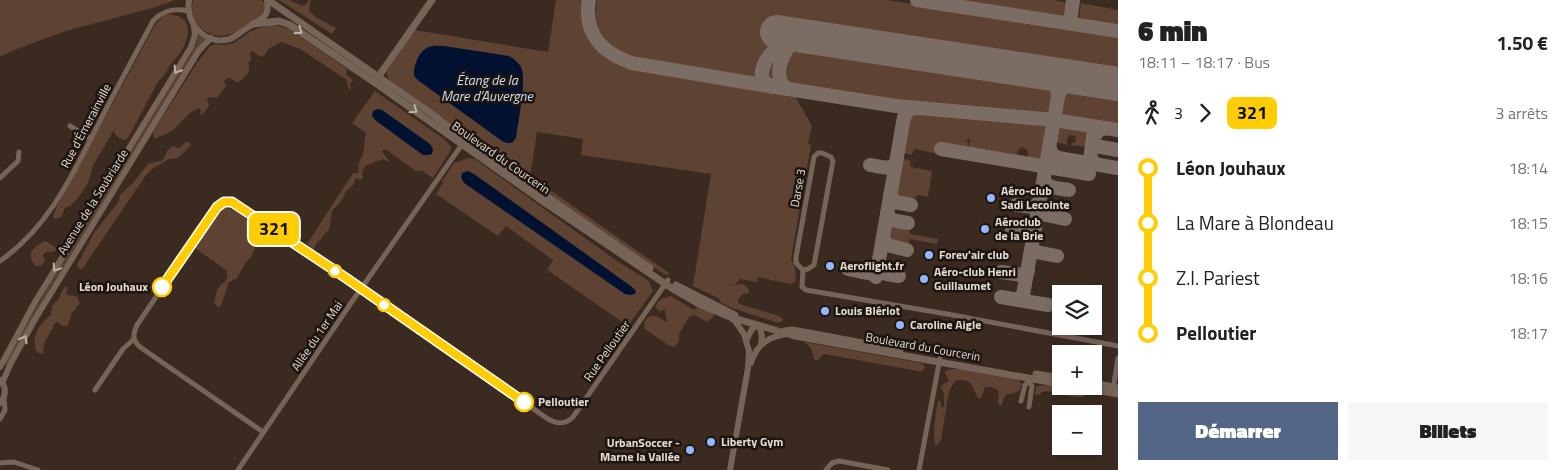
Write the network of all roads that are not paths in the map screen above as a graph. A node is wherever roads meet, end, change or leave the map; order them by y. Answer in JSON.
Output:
{"nodes":[{"id":1,"x":190,"y":0,"type":"edge"},
{"id":2,"x":268,"y":0,"type":"edge"},
{"id":3,"x":432,"y":0,"type":"edge"},
{"id":4,"x":188,"y":12,"type":"junction"},
{"id":5,"x":253,"y":24,"type":"junction"},
{"id":6,"x":194,"y":26,"type":"junction"},
{"id":7,"x":211,"y":38,"type":"junction"},
{"id":8,"x":376,"y":79,"type":"junction"},
{"id":9,"x":70,"y":126,"type":"dead end"},
{"id":10,"x":91,"y":139,"type":"junction"},
{"id":11,"x":463,"y":143,"type":"junction"},
{"id":12,"x":19,"y":152,"type":"dead end"},
{"id":13,"x":0,"y":178,"type":"edge"},
{"id":14,"x":0,"y":261,"type":"edge"},
{"id":15,"x":803,"y":270,"type":"junction"},
{"id":16,"x":666,"y":282,"type":"junction"},
{"id":17,"x":361,"y":289,"type":"junction"},
{"id":18,"x":733,"y":317,"type":"junction"},
{"id":19,"x":759,"y":325,"type":"junction"},
{"id":20,"x":785,"y":333,"type":"junction"},
{"id":21,"x":134,"y":339,"type":"junction"},
{"id":22,"x":747,"y":339,"type":"junction"},
{"id":23,"x":760,"y":345,"type":"junction"},
{"id":24,"x":1118,"y":346,"type":"edge"},
{"id":25,"x":1118,"y":358,"type":"edge"},
{"id":26,"x":940,"y":360,"type":"junction"},
{"id":27,"x":0,"y":367,"type":"edge"},
{"id":28,"x":748,"y":368,"type":"junction"},
{"id":29,"x":1031,"y":378,"type":"junction"},
{"id":30,"x":1052,"y":378,"type":"edge"},
{"id":31,"x":1,"y":382,"type":"edge"},
{"id":32,"x":1052,"y":382,"type":"edge"},
{"id":33,"x":1102,"y":387,"type":"edge"},
{"id":34,"x":1102,"y":387,"type":"edge"},
{"id":35,"x":95,"y":390,"type":"dead end"},
{"id":36,"x":1116,"y":390,"type":"edge"},
{"id":37,"x":2,"y":400,"type":"edge"},
{"id":38,"x":1021,"y":401,"type":"dead end"},
{"id":39,"x":1029,"y":406,"type":"dead end"},
{"id":40,"x":0,"y":419,"type":"edge"},
{"id":41,"x":262,"y":432,"type":"junction"},
{"id":42,"x":0,"y":463,"type":"edge"},
{"id":43,"x":38,"y":470,"type":"edge"},
{"id":44,"x":238,"y":470,"type":"edge"},
{"id":45,"x":730,"y":470,"type":"edge"},
{"id":46,"x":826,"y":470,"type":"edge"},
{"id":47,"x":888,"y":470,"type":"edge"},
{"id":48,"x":919,"y":470,"type":"edge"}],
"edges":[{"from":1,"to":4,"type":"street"},
{"from":2,"to":5,"type":"street"},
{"from":2,"to":8,"type":"main road","name":"Boulevard du Courcerin"},
{"from":3,"to":8,"type":"main road"},
{"from":4,"to":6,"type":"street"},
{"from":4,"to":10,"type":"street","name":"Rue d'Émerainville"},
{"from":5,"to":7,"type":"street"},
{"from":5,"to":8,"type":"main road","name":"Boulevard du Courcerin","one_way":true},
{"from":6,"to":7,"type":"street"},
{"from":6,"to":27,"type":"street","name":"Avenue de la Soubriarde","one_way":true},
{"from":31,"to":7,"type":"street","name":"Avenue de la Soubriarde","one_way":true},
{"from":8,"to":11,"type":"main road","name":"Boulevard du Courcerin"},
{"from":9,"to":10,"type":"street"},
{"from":10,"to":14,"type":"street","name":"Rue d'Émerainville"},
{"from":11,"to":16,"type":"main road","name":"Boulevard du Courcerin"},
{"from":11,"to":17,"type":"street","name":"Allée du 1er Mai"},
{"from":12,"to":13,"type":"street"},
{"from":15,"to":15,"type":"street","name":"Darse 3"},
{"from":15,"to":24,"type":"street"},
{"from":16,"to":17,"type":"street","name":"Rue Pelloutier"},
{"from":16,"to":18,"type":"main road","name":"Boulevard du Courcerin"},
{"from":17,"to":21,"type":"street"},
{"from":17,"to":41,"type":"street","name":"Allée du 1er Mai"},
{"from":18,"to":19,"type":"main road","name":"Boulevard du Courcerin"},
{"from":18,"to":22,"type":"street"},
{"from":19,"to":20,"type":"main road","name":"Boulevard du Courcerin"},
{"from":19,"to":22,"type":"street"},
{"from":19,"to":23,"type":"street"},
{"from":20,"to":23,"type":"street"},
{"from":20,"to":26,"type":"main road","name":"Boulevard du Courcerin"},
{"from":21,"to":35,"type":"street"},
{"from":21,"to":41,"type":"street"},
{"from":22,"to":28,"type":"street"},
{"from":23,"to":28,"type":"street"},
{"from":25,"to":36,"type":"street"},
{"from":26,"to":29,"type":"main road","name":"Boulevard du Courcerin"},
{"from":26,"to":48,"type":"street"},
{"from":28,"to":45,"type":"street"},
{"from":29,"to":30,"type":"main road","name":"Boulevard du Courcerin"},
{"from":29,"to":32,"type":"main road","name":"Boulevard du Courcerin"},
{"from":29,"to":38,"type":"street"},
{"from":29,"to":39,"type":"street"},
{"from":31,"to":37,"type":"street"},
{"from":33,"to":36,"type":"main road"},
{"from":34,"to":36,"type":"main road"},
{"from":37,"to":40,"type":"street"},
{"from":41,"to":44,"type":"street","name":"Allée du 1er Mai"},
{"from":42,"to":43,"type":"street"},
{"from":46,"to":47,"type":"street"}]}
